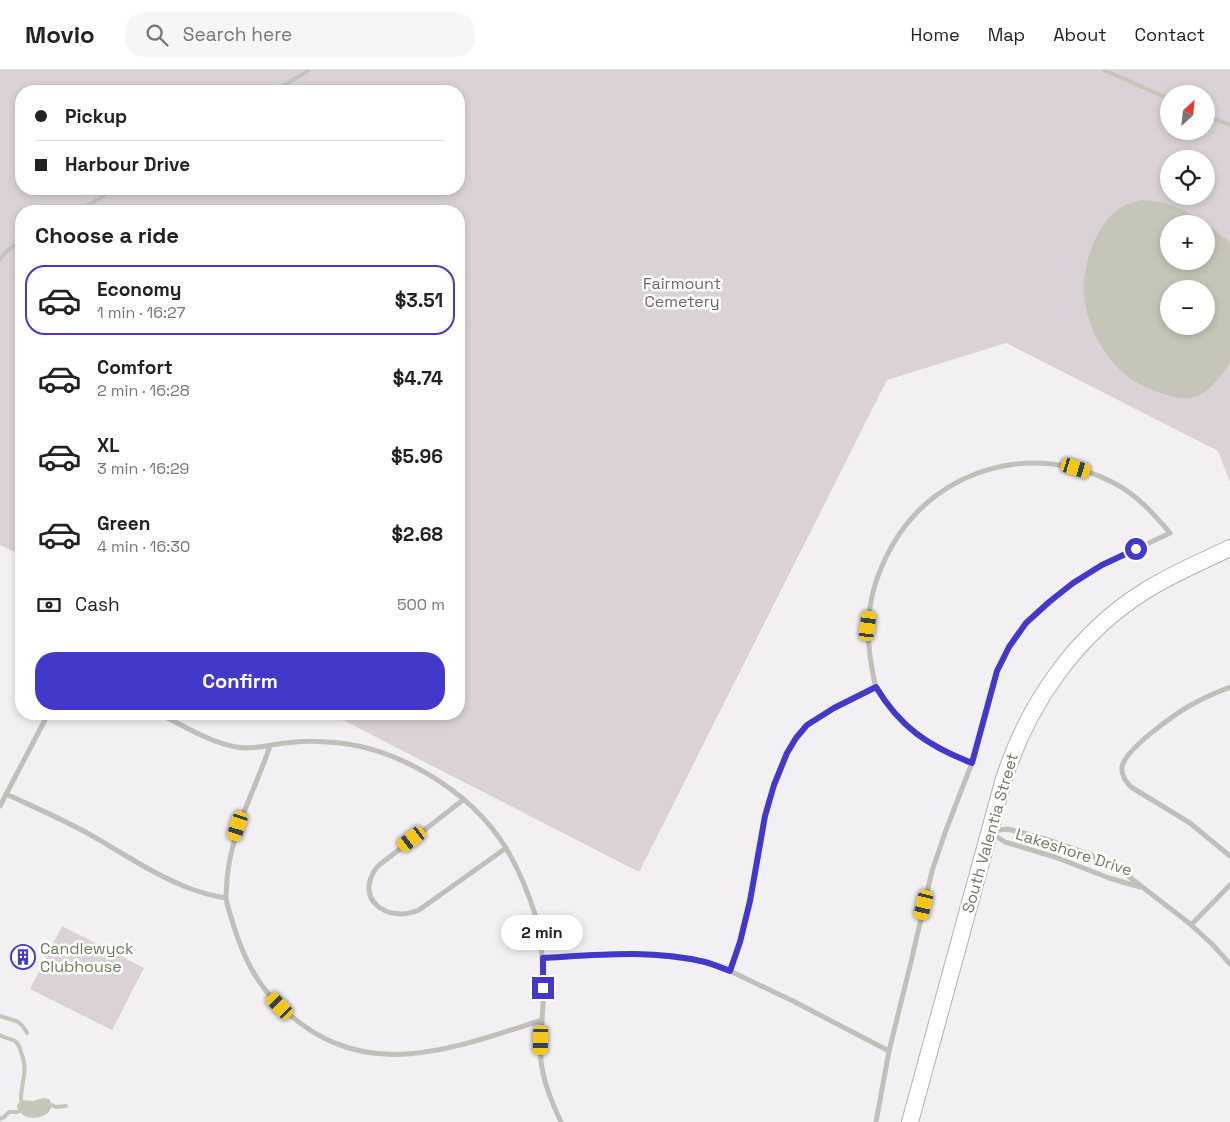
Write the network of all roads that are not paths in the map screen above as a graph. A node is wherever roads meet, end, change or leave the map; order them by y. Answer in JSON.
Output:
{"nodes":[{"id":1,"x":1230,"y":548,"type":"edge"},
{"id":2,"x":876,"y":687,"type":"junction"},
{"id":3,"x":1230,"y":687,"type":"edge"},
{"id":4,"x":45,"y":720,"type":"edge"},
{"id":5,"x":173,"y":720,"type":"edge"},
{"id":6,"x":270,"y":746,"type":"junction"},
{"id":7,"x":972,"y":763,"type":"junction"},
{"id":8,"x":6,"y":794,"type":"junction"},
{"id":9,"x":463,"y":800,"type":"junction"},
{"id":10,"x":0,"y":806,"type":"edge"},
{"id":11,"x":988,"y":832,"type":"junction"},
{"id":12,"x":506,"y":848,"type":"junction"},
{"id":13,"x":1230,"y":856,"type":"edge"},
{"id":14,"x":1230,"y":884,"type":"edge"},
{"id":15,"x":1143,"y":888,"type":"junction"},
{"id":16,"x":226,"y":898,"type":"junction"},
{"id":17,"x":1191,"y":924,"type":"junction"},
{"id":18,"x":543,"y":958,"type":"junction"},
{"id":19,"x":1230,"y":964,"type":"edge"},
{"id":20,"x":730,"y":971,"type":"junction"},
{"id":21,"x":542,"y":1020,"type":"junction"},
{"id":22,"x":889,"y":1051,"type":"junction"},
{"id":23,"x":561,"y":1122,"type":"edge"},
{"id":24,"x":876,"y":1122,"type":"edge"},
{"id":25,"x":910,"y":1122,"type":"edge"}],
"edges":[{"from":1,"to":11,"type":"street","name":"South Valentia Street"},
{"from":2,"to":7,"type":"street"},
{"from":2,"to":7,"type":"street"},
{"from":2,"to":20,"type":"street"},
{"from":3,"to":13,"type":"street"},
{"from":4,"to":8,"type":"street"},
{"from":5,"to":6,"type":"street"},
{"from":6,"to":9,"type":"street"},
{"from":6,"to":16,"type":"street"},
{"from":7,"to":22,"type":"street"},
{"from":8,"to":10,"type":"street"},
{"from":8,"to":16,"type":"street"},
{"from":9,"to":12,"type":"street"},
{"from":9,"to":12,"type":"street"},
{"from":11,"to":15,"type":"street","name":"Lakeshore Drive"},
{"from":11,"to":15,"type":"street","name":"Lakeshore Drive"},
{"from":11,"to":25,"type":"street","name":"South Valentia Street"},
{"from":12,"to":18,"type":"street"},
{"from":14,"to":17,"type":"street"},
{"from":15,"to":17,"type":"street","name":"Lakeshore Drive"},
{"from":16,"to":21,"type":"street"},
{"from":17,"to":19,"type":"street","name":"Lakeshore Drive"},
{"from":18,"to":20,"type":"street"},
{"from":18,"to":21,"type":"street"},
{"from":20,"to":22,"type":"street"},
{"from":21,"to":23,"type":"street"},
{"from":22,"to":24,"type":"street"}]}
